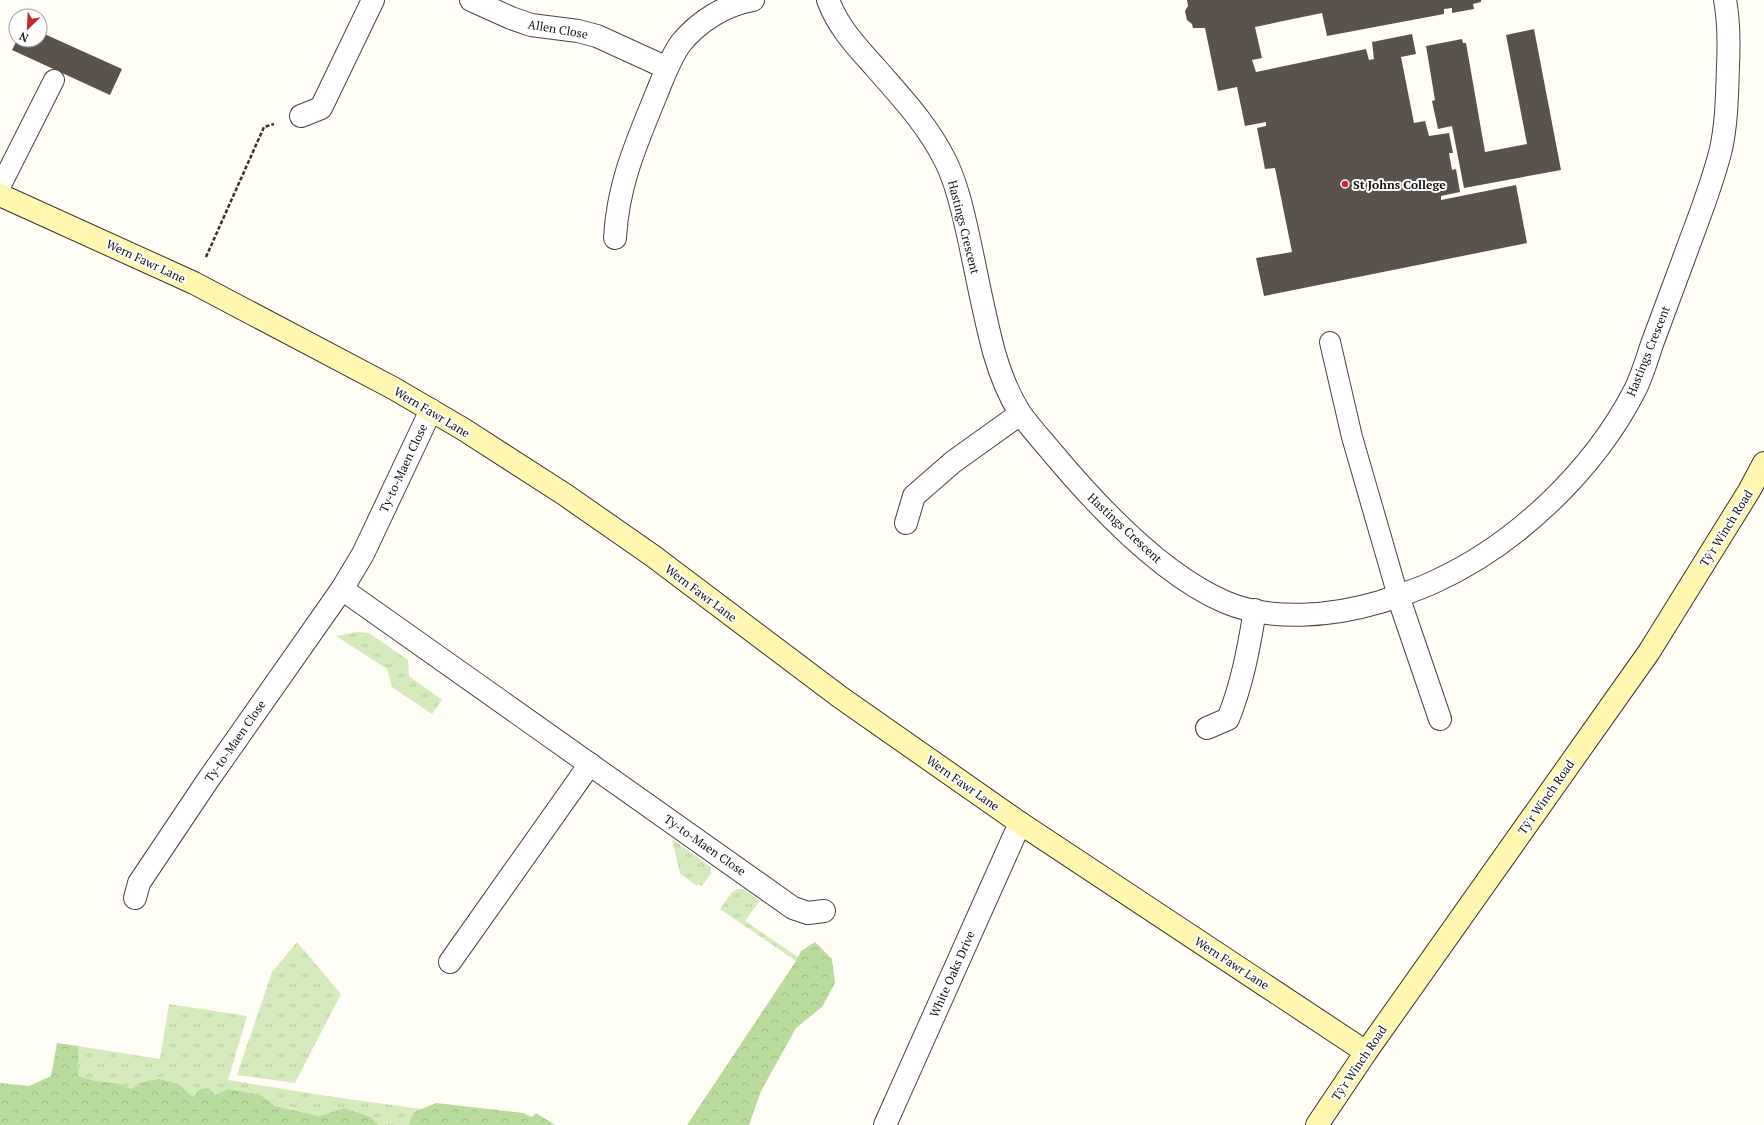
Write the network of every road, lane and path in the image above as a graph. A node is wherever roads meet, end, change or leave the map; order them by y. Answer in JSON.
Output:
{"nodes":[{"id":1,"x":373,"y":0,"type":"edge"},
{"id":2,"x":471,"y":0,"type":"edge"},
{"id":3,"x":753,"y":0,"type":"edge"},
{"id":4,"x":828,"y":0,"type":"edge"},
{"id":5,"x":1725,"y":0,"type":"edge"},
{"id":6,"x":667,"y":68,"type":"junction"},
{"id":7,"x":54,"y":80,"type":"dead end"},
{"id":8,"x":301,"y":116,"type":"joint"},
{"id":9,"x":0,"y":187,"type":"edge"},
{"id":10,"x":0,"y":195,"type":"edge"},
{"id":11,"x":615,"y":238,"type":"dead end"},
{"id":12,"x":194,"y":283,"type":"junction"},
{"id":13,"x":1330,"y":342,"type":"dead end"},
{"id":14,"x":431,"y":410,"type":"junction"},
{"id":15,"x":1020,"y":414,"type":"junction"},
{"id":16,"x":1764,"y":463,"type":"edge"},
{"id":17,"x":906,"y":523,"type":"dead end"},
{"id":18,"x":342,"y":589,"type":"junction"},
{"id":19,"x":1398,"y":596,"type":"junction"},
{"id":20,"x":1255,"y":610,"type":"junction"},
{"id":21,"x":1440,"y":719,"type":"dead end"},
{"id":22,"x":1207,"y":728,"type":"dead end"},
{"id":23,"x":590,"y":764,"type":"junction"},
{"id":24,"x":1020,"y":823,"type":"junction"},
{"id":25,"x":135,"y":898,"type":"dead end"},
{"id":26,"x":824,"y":911,"type":"dead end"},
{"id":27,"x":450,"y":962,"type":"dead end"},
{"id":28,"x":1366,"y":1052,"type":"junction"},
{"id":29,"x":885,"y":1125,"type":"edge"},
{"id":30,"x":1317,"y":1125,"type":"edge"}],
"edges":[{"from":1,"to":8,"type":"street"},
{"from":2,"to":6,"type":"street","name":"Allen Close"},
{"from":3,"to":6,"type":"street"},
{"from":4,"to":15,"type":"street","name":"Hastings Crescent"},
{"from":5,"to":19,"type":"street","name":"Hastings Crescent"},
{"from":6,"to":11,"type":"street"},
{"from":7,"to":9,"type":"lane"},
{"from":8,"to":12,"type":"path"},
{"from":10,"to":12,"type":"street","name":"Wern Fawr Lane"},
{"from":12,"to":14,"type":"street","name":"Wern Fawr Lane"},
{"from":13,"to":19,"type":"lane"},
{"from":14,"to":18,"type":"street","name":"Ty-to-Maen Close"},
{"from":14,"to":24,"type":"street","name":"Wern Fawr Lane"},
{"from":15,"to":17,"type":"street"},
{"from":15,"to":20,"type":"street","name":"Hastings Crescent"},
{"from":16,"to":28,"type":"street","name":"Tŷ'r Winch Road"},
{"from":18,"to":23,"type":"street","name":"Ty-to-Maen Close"},
{"from":18,"to":25,"type":"street","name":"Ty-to-Maen Close"},
{"from":19,"to":20,"type":"street","name":"Hastings Crescent"},
{"from":19,"to":21,"type":"street"},
{"from":20,"to":22,"type":"street"},
{"from":23,"to":26,"type":"street","name":"Ty-to-Maen Close"},
{"from":23,"to":27,"type":"street"},
{"from":24,"to":28,"type":"street","name":"Wern Fawr Lane"},
{"from":24,"to":29,"type":"street","name":"White Oaks Drive"},
{"from":28,"to":30,"type":"street","name":"Tŷ'r Winch Road"}]}
